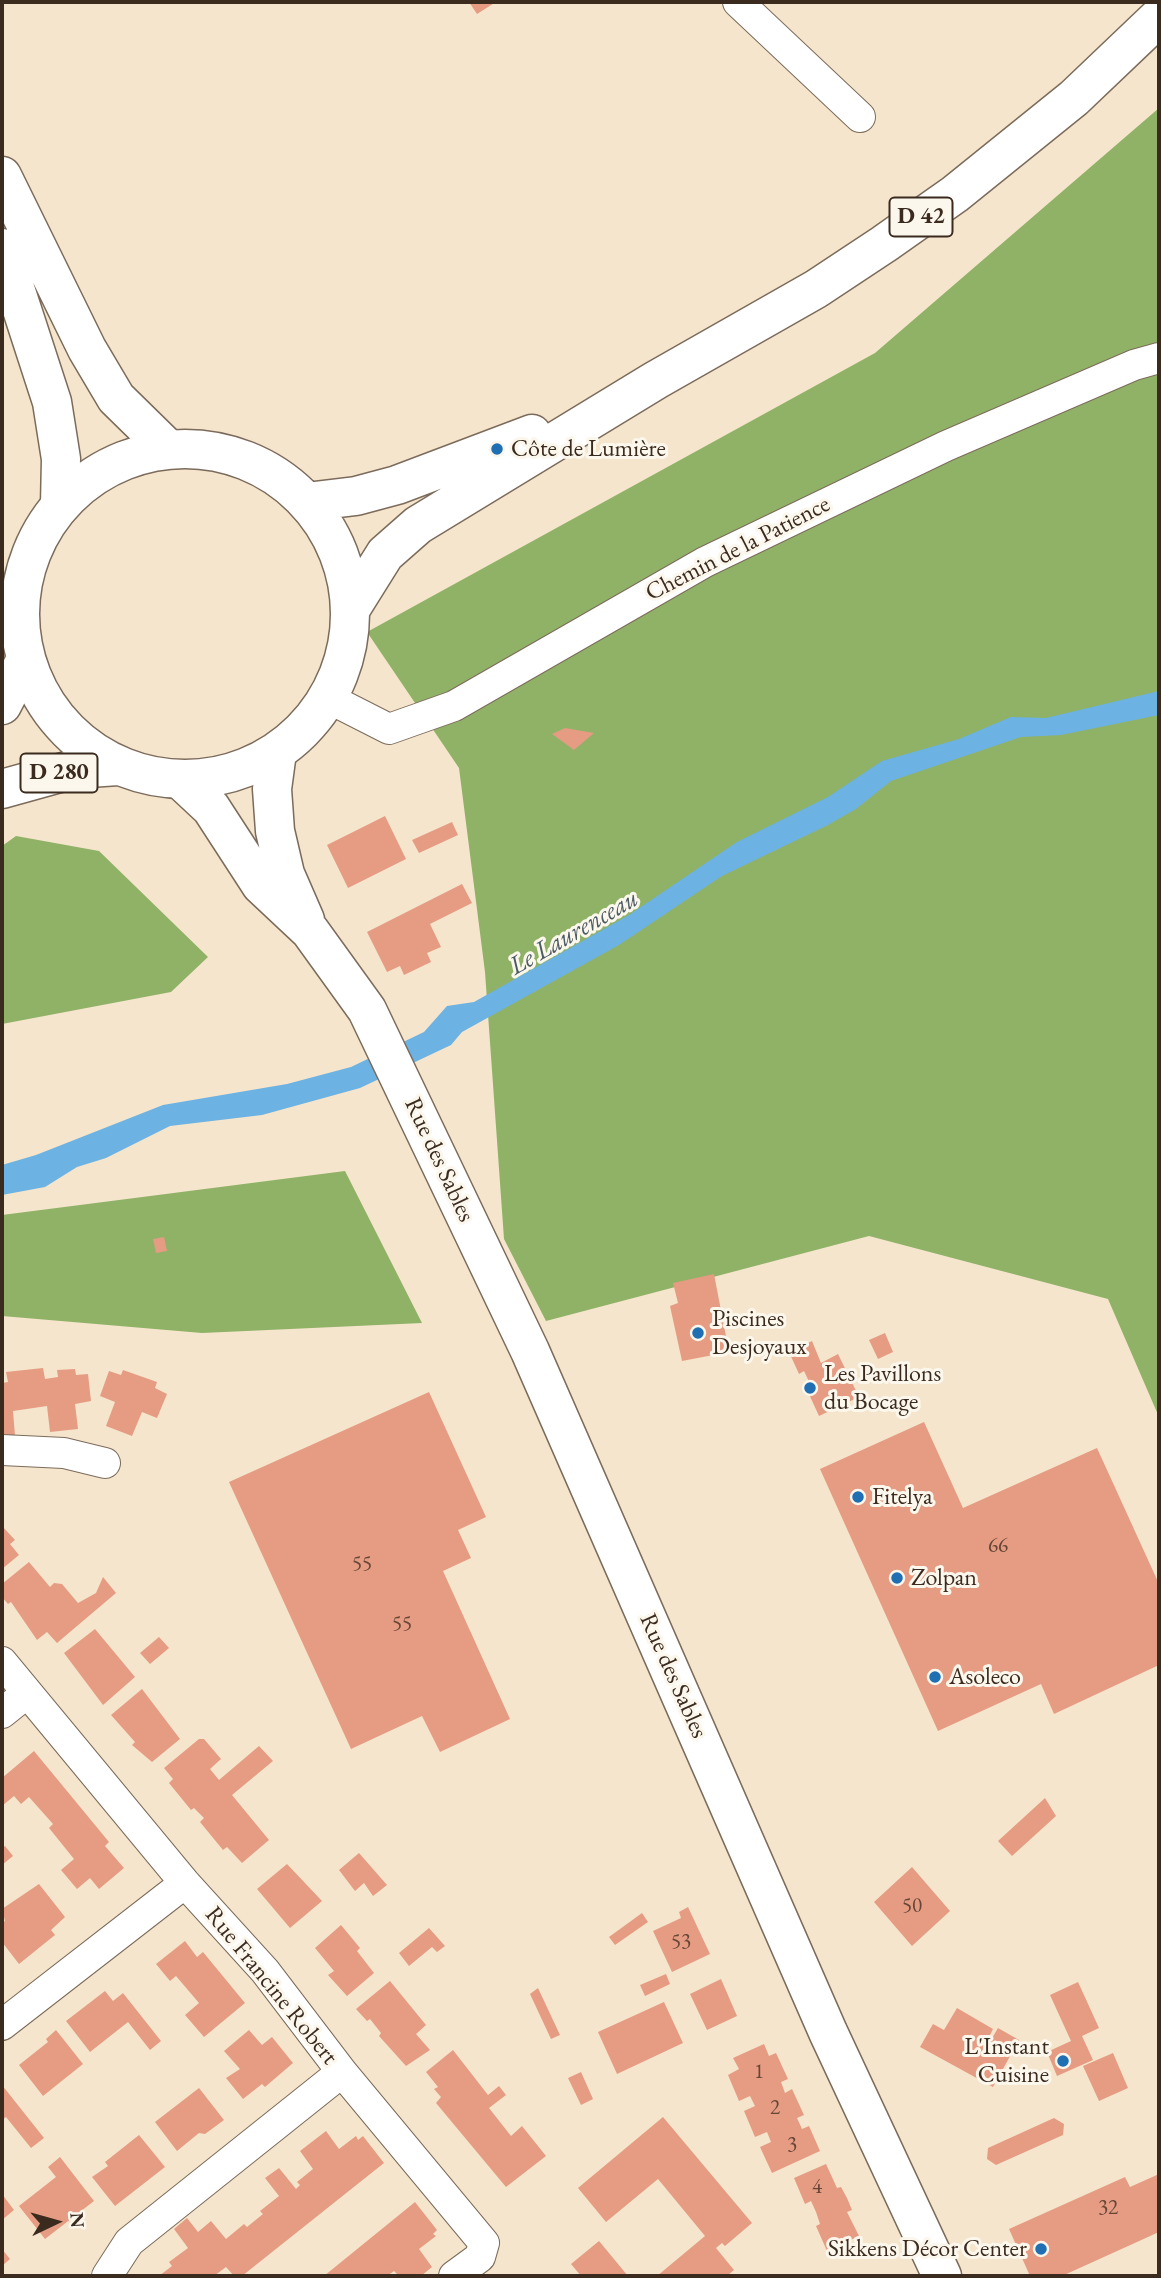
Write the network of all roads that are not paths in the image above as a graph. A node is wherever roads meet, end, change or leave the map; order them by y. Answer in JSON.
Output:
{"nodes":[{"id":1,"x":737,"y":2,"type":"edge"},
{"id":2,"x":1159,"y":17,"type":"edge"},
{"id":3,"x":860,"y":117,"type":"dead end"},
{"id":4,"x":2,"y":176,"type":"edge"},
{"id":5,"x":2,"y":248,"type":"edge"},
{"id":6,"x":1159,"y":358,"type":"edge"},
{"id":7,"x":656,"y":380,"type":"junction"},
{"id":8,"x":168,"y":449,"type":"junction"},
{"id":9,"x":306,"y":502,"type":"junction"},
{"id":10,"x":60,"y":505,"type":"junction"},
{"id":11,"x":350,"y":610,"type":"junction"},
{"id":12,"x":10,"y":618,"type":"edge"},
{"id":13,"x":25,"y":661,"type":"junction"},
{"id":14,"x":328,"y":698,"type":"junction"},
{"id":15,"x":2,"y":705,"type":"edge"},
{"id":16,"x":277,"y":752,"type":"junction"},
{"id":17,"x":118,"y":766,"type":"junction"},
{"id":18,"x":181,"y":780,"type":"junction"},
{"id":19,"x":2,"y":789,"type":"edge"},
{"id":20,"x":310,"y":931,"type":"junction"},
{"id":21,"x":2,"y":1450,"type":"edge"},
{"id":22,"x":105,"y":1463,"type":"dead end"},
{"id":23,"x":2,"y":1662,"type":"edge"},
{"id":24,"x":27,"y":1693,"type":"junction"},
{"id":25,"x":2,"y":1713,"type":"edge"},
{"id":26,"x":185,"y":1883,"type":"junction"},
{"id":27,"x":2,"y":2025,"type":"edge"},
{"id":28,"x":342,"y":2072,"type":"junction"},
{"id":29,"x":107,"y":2276,"type":"edge"},
{"id":30,"x":454,"y":2276,"type":"edge"},
{"id":31,"x":942,"y":2276,"type":"edge"}],
"edges":[{"from":1,"to":3,"type":"street"},
{"from":2,"to":7,"type":"main road","number":"D 42"},
{"from":4,"to":8,"type":"main road"},
{"from":5,"to":10,"type":"main road"},
{"from":6,"to":14,"type":"street","name":"Chemin de la Patience"},
{"from":7,"to":9,"type":"main road","number":"D 42"},
{"from":7,"to":11,"type":"main road","number":"D 42"},
{"from":8,"to":9,"type":"main road"},
{"from":8,"to":10,"type":"main road"},
{"from":9,"to":11,"type":"main road"},
{"from":10,"to":12,"type":"main road"},
{"from":11,"to":14,"type":"main road"},
{"from":12,"to":13,"type":"main road"},
{"from":13,"to":15,"type":"main road"},
{"from":13,"to":17,"type":"main road"},
{"from":14,"to":16,"type":"main road"},
{"from":16,"to":18,"type":"main road"},
{"from":16,"to":20,"type":"main road","name":"Rue des Sables"},
{"from":17,"to":18,"type":"main road"},
{"from":17,"to":19,"type":"main road","number":"D 280"},
{"from":18,"to":20,"type":"main road","name":"Rue des Sables"},
{"from":20,"to":31,"type":"main road","name":"Rue des Sables"},
{"from":21,"to":22,"type":"street"},
{"from":23,"to":24,"type":"street","name":"Rue Francine Robert"},
{"from":24,"to":25,"type":"street"},
{"from":24,"to":26,"type":"street","name":"Rue Francine Robert"},
{"from":26,"to":27,"type":"street"},
{"from":26,"to":28,"type":"street","name":"Rue Francine Robert"},
{"from":28,"to":29,"type":"street"},
{"from":28,"to":30,"type":"street","name":"Rue Francine Robert"}]}
